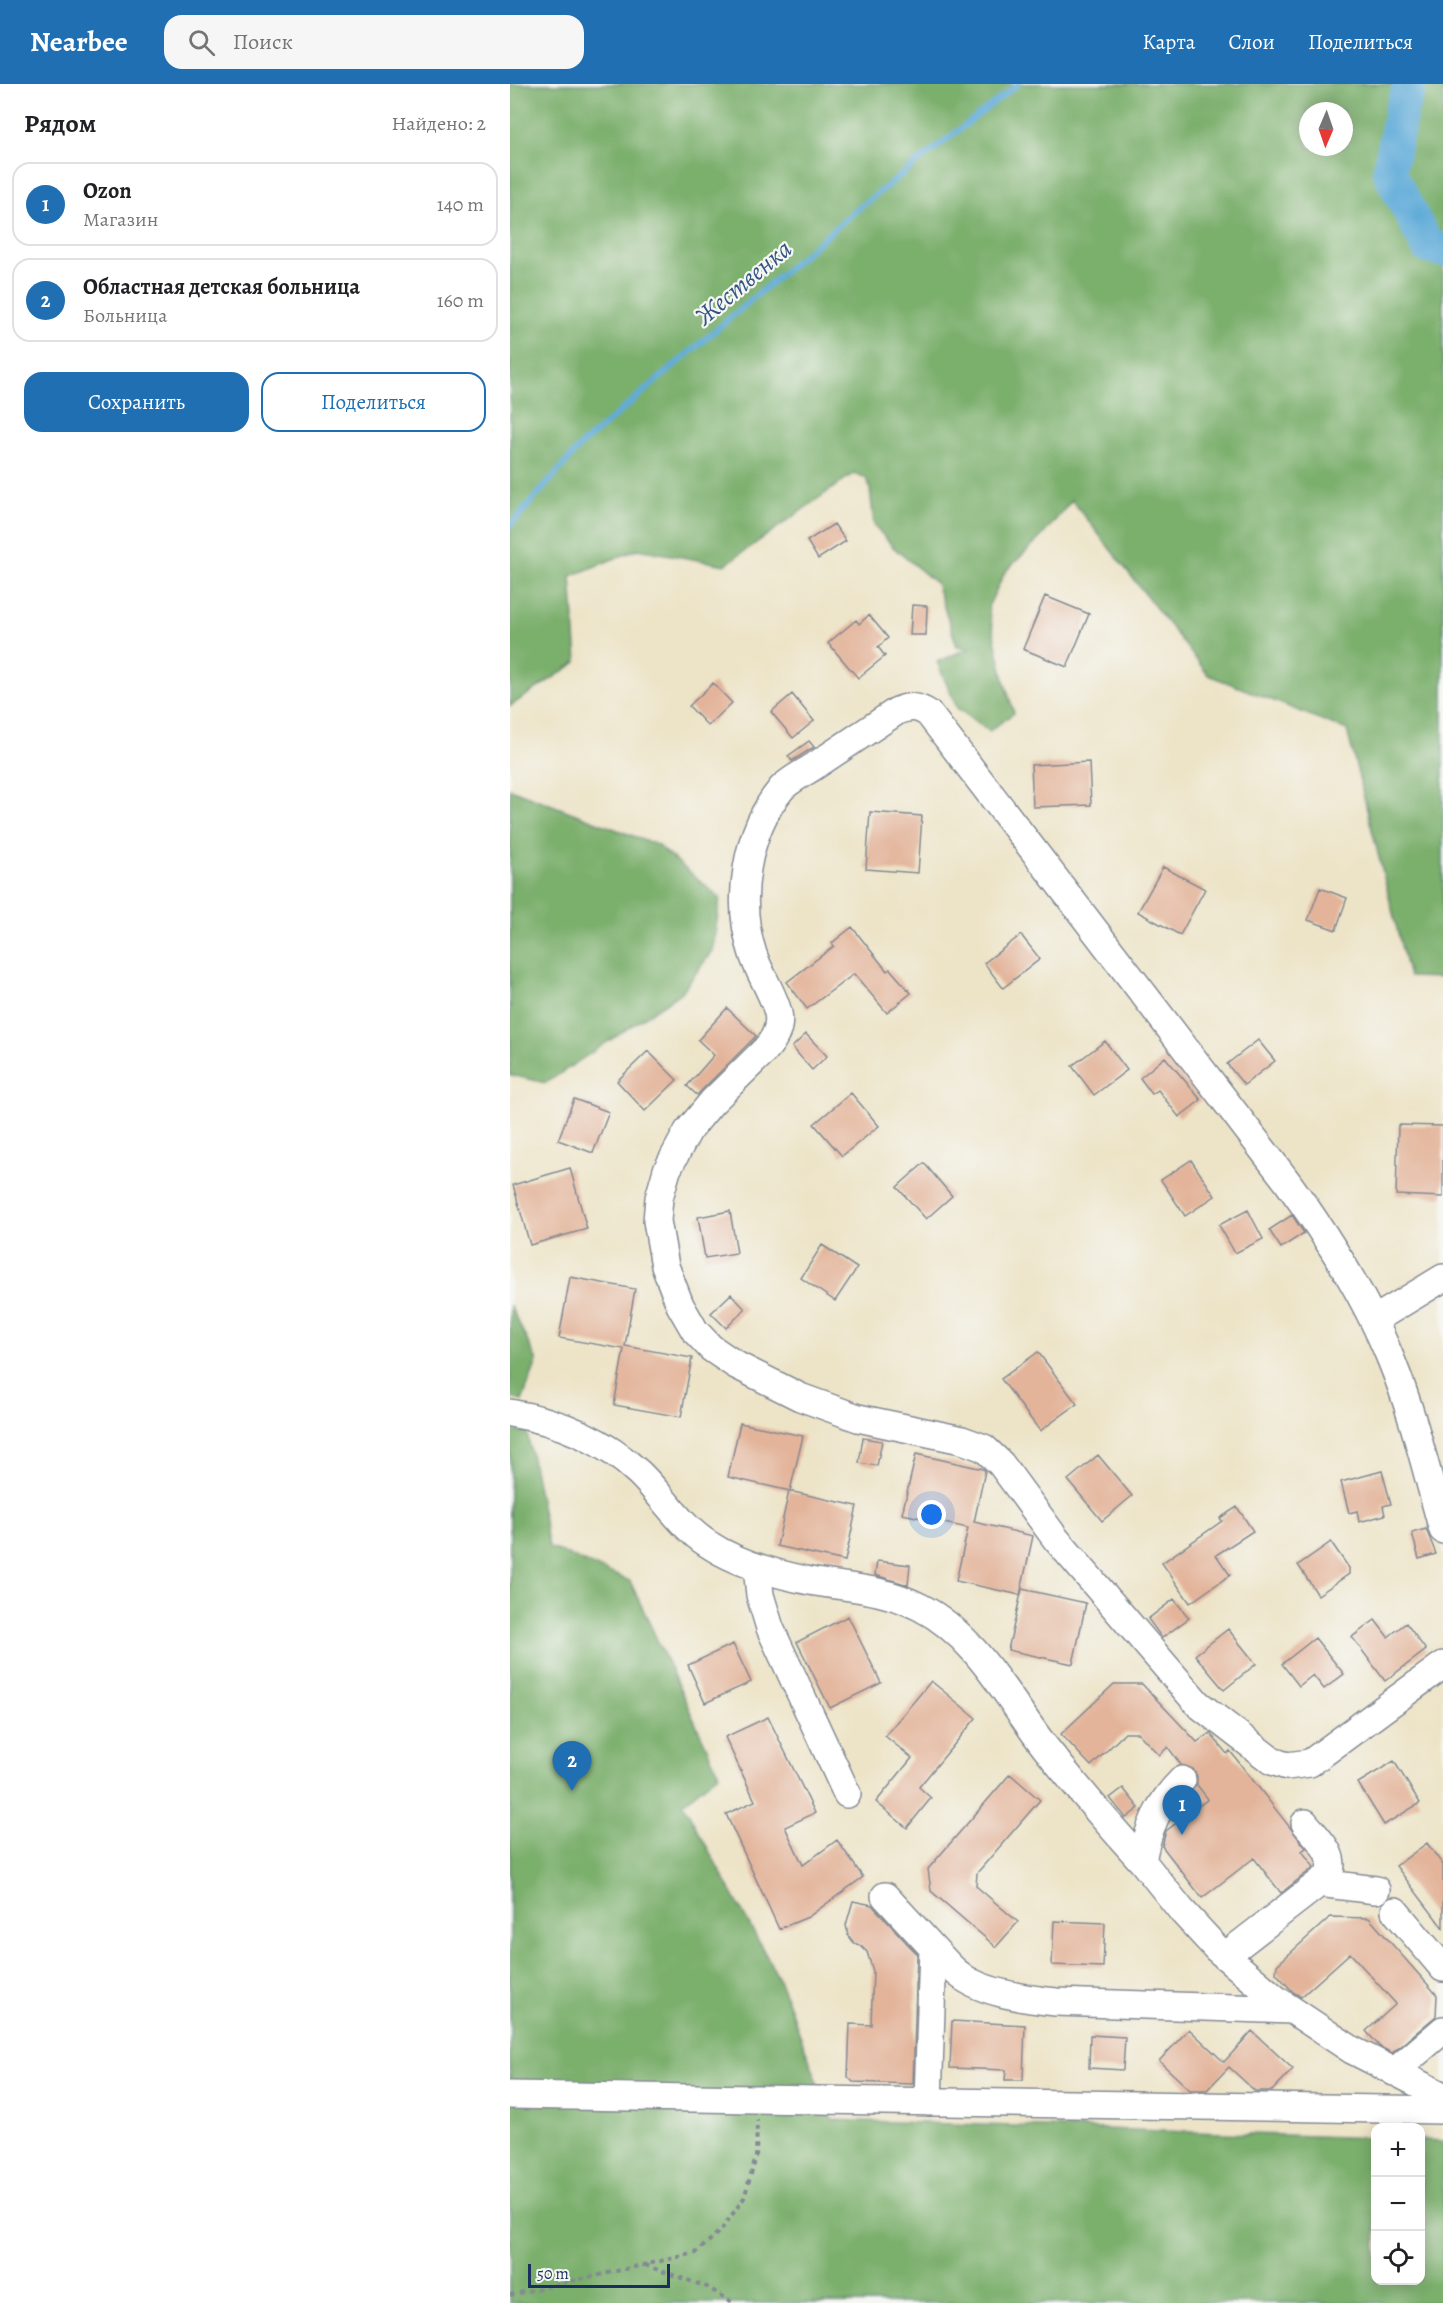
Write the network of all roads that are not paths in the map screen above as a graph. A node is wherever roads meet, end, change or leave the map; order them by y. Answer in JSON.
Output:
{"nodes":[{"id":1,"x":1443,"y":1278,"type":"edge"},
{"id":2,"x":1374,"y":1320,"type":"junction"},
{"id":3,"x":510,"y":1413,"type":"edge"},
{"id":4,"x":1443,"y":1530,"type":"edge"},
{"id":5,"x":757,"y":1567,"type":"junction"},
{"id":6,"x":1443,"y":1665,"type":"edge"},
{"id":7,"x":1182,"y":1780,"type":"dead end"},
{"id":8,"x":847,"y":1794,"type":"dead end"},
{"id":9,"x":1305,"y":1823,"type":"dead end"},
{"id":10,"x":1142,"y":1861,"type":"junction"},
{"id":11,"x":1319,"y":1883,"type":"junction"},
{"id":12,"x":1376,"y":1890,"type":"dead end"},
{"id":13,"x":885,"y":1896,"type":"dead end"},
{"id":14,"x":1395,"y":1911,"type":"dead end"},
{"id":15,"x":933,"y":1948,"type":"junction"},
{"id":16,"x":1225,"y":1956,"type":"junction"},
{"id":17,"x":1443,"y":1968,"type":"edge"},
{"id":18,"x":1292,"y":2010,"type":"junction"},
{"id":19,"x":1443,"y":2030,"type":"edge"},
{"id":20,"x":1394,"y":2072,"type":"junction"},
{"id":21,"x":510,"y":2096,"type":"edge"},
{"id":22,"x":1443,"y":2096,"type":"edge"},
{"id":23,"x":928,"y":2102,"type":"junction"},
{"id":24,"x":1443,"y":2110,"type":"edge"}],
"edges":[{"from":1,"to":2,"type":"street"},
{"from":2,"to":4,"type":"street"},
{"from":2,"to":6,"type":"street"},
{"from":3,"to":5,"type":"street"},
{"from":5,"to":8,"type":"street"},
{"from":5,"to":10,"type":"street"},
{"from":7,"to":10,"type":"street"},
{"from":9,"to":11,"type":"street"},
{"from":10,"to":16,"type":"street"},
{"from":11,"to":12,"type":"street"},
{"from":11,"to":16,"type":"street"},
{"from":13,"to":15,"type":"street"},
{"from":14,"to":17,"type":"street"},
{"from":15,"to":18,"type":"street"},
{"from":15,"to":23,"type":"street"},
{"from":16,"to":18,"type":"street"},
{"from":18,"to":20,"type":"street"},
{"from":19,"to":20,"type":"street"},
{"from":20,"to":22,"type":"street"},
{"from":21,"to":23,"type":"street"},
{"from":23,"to":24,"type":"street"}]}
